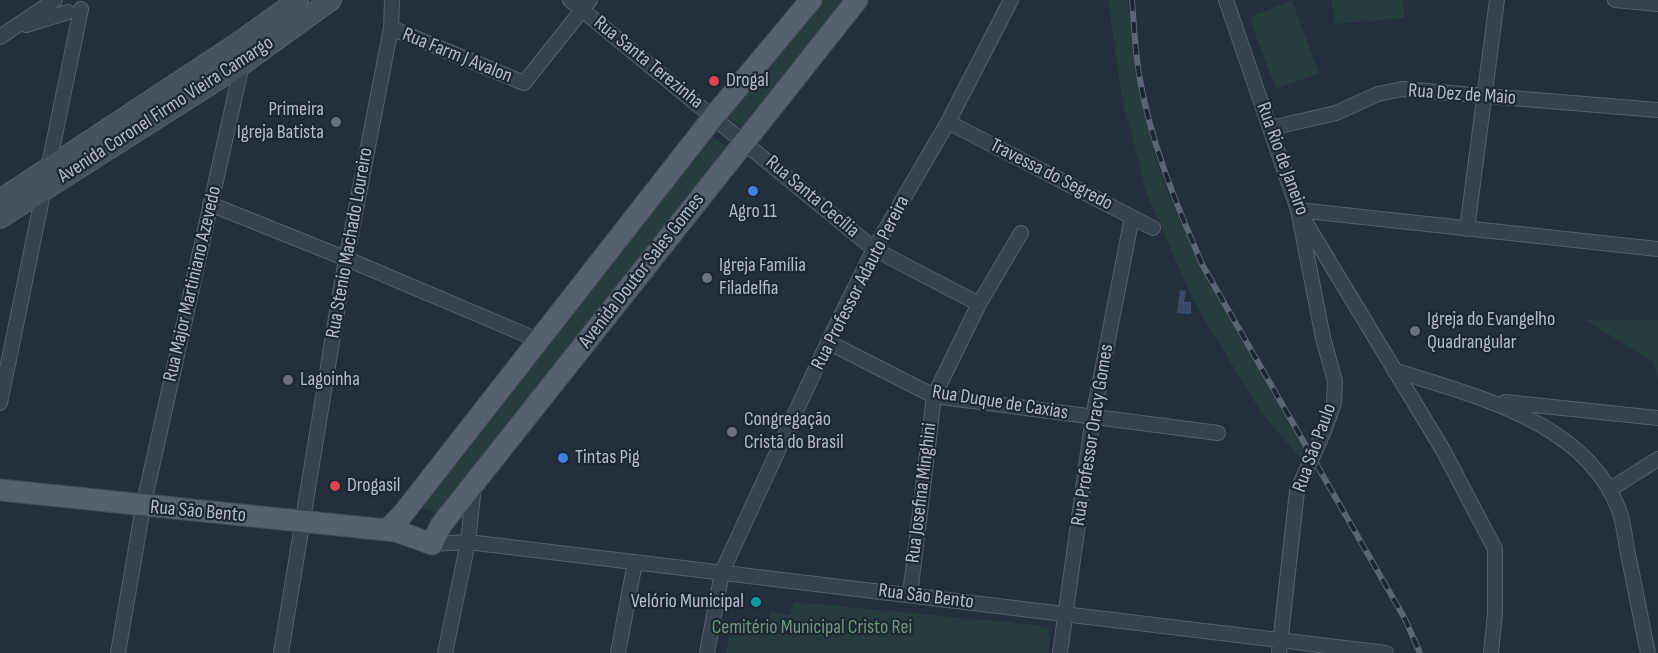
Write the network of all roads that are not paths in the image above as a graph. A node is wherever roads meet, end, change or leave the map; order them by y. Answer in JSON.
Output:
{"nodes":[{"id":1,"x":298,"y":0,"type":"edge"},
{"id":2,"x":331,"y":0,"type":"edge"},
{"id":3,"x":393,"y":0,"type":"edge"},
{"id":4,"x":570,"y":0,"type":"edge"},
{"id":5,"x":812,"y":0,"type":"edge"},
{"id":6,"x":857,"y":0,"type":"edge"},
{"id":7,"x":1011,"y":0,"type":"edge"},
{"id":8,"x":1226,"y":0,"type":"edge"},
{"id":9,"x":1497,"y":0,"type":"edge"},
{"id":10,"x":1615,"y":0,"type":"edge"},
{"id":11,"x":64,"y":3,"type":"edge"},
{"id":12,"x":1658,"y":4,"type":"edge"},
{"id":13,"x":586,"y":5,"type":"edge"},
{"id":14,"x":391,"y":28,"type":"junction"},
{"id":15,"x":5,"y":33,"type":"edge"},
{"id":16,"x":235,"y":45,"type":"junction"},
{"id":17,"x":244,"y":63,"type":"junction"},
{"id":18,"x":1486,"y":96,"type":"junction"},
{"id":19,"x":1658,"y":110,"type":"edge"},
{"id":20,"x":714,"y":116,"type":"junction"},
{"id":21,"x":948,"y":122,"type":"junction"},
{"id":22,"x":1271,"y":128,"type":"junction"},
{"id":23,"x":744,"y":141,"type":"junction"},
{"id":24,"x":49,"y":166,"type":"junction"},
{"id":25,"x":45,"y":188,"type":"junction"},
{"id":26,"x":0,"y":200,"type":"edge"},
{"id":27,"x":210,"y":204,"type":"junction"},
{"id":28,"x":1298,"y":210,"type":"junction"},
{"id":29,"x":1132,"y":217,"type":"junction"},
{"id":30,"x":0,"y":218,"type":"edge"},
{"id":31,"x":1153,"y":228,"type":"dead end"},
{"id":32,"x":1467,"y":230,"type":"junction"},
{"id":33,"x":1020,"y":233,"type":"dead end"},
{"id":34,"x":874,"y":249,"type":"junction"},
{"id":35,"x":1658,"y":249,"type":"edge"},
{"id":36,"x":347,"y":259,"type":"junction"},
{"id":37,"x":979,"y":304,"type":"junction"},
{"id":38,"x":538,"y":340,"type":"junction"},
{"id":39,"x":828,"y":342,"type":"junction"},
{"id":40,"x":1394,"y":370,"type":"junction"},
{"id":41,"x":934,"y":396,"type":"junction"},
{"id":42,"x":1494,"y":401,"type":"junction"},
{"id":43,"x":0,"y":403,"type":"edge"},
{"id":44,"x":1093,"y":417,"type":"junction"},
{"id":45,"x":1658,"y":418,"type":"edge"},
{"id":46,"x":1218,"y":433,"type":"dead end"},
{"id":47,"x":1658,"y":459,"type":"edge"},
{"id":48,"x":474,"y":484,"type":"junction"},
{"id":49,"x":0,"y":490,"type":"edge"},
{"id":50,"x":1609,"y":490,"type":"junction"},
{"id":51,"x":143,"y":507,"type":"junction"},
{"id":52,"x":301,"y":521,"type":"junction"},
{"id":53,"x":441,"y":525,"type":"junction"},
{"id":54,"x":392,"y":530,"type":"junction"},
{"id":55,"x":468,"y":542,"type":"junction"},
{"id":56,"x":432,"y":544,"type":"junction"},
{"id":57,"x":635,"y":562,"type":"junction"},
{"id":58,"x":722,"y":573,"type":"junction"},
{"id":59,"x":910,"y":595,"type":"junction"},
{"id":60,"x":1065,"y":613,"type":"junction"},
{"id":61,"x":1280,"y":646,"type":"edge"},
{"id":62,"x":1386,"y":652,"type":"edge"},
{"id":63,"x":118,"y":653,"type":"edge"},
{"id":64,"x":281,"y":653,"type":"edge"},
{"id":65,"x":445,"y":653,"type":"edge"},
{"id":66,"x":618,"y":653,"type":"edge"},
{"id":67,"x":707,"y":653,"type":"edge"},
{"id":68,"x":1060,"y":653,"type":"edge"},
{"id":69,"x":1491,"y":653,"type":"edge"},
{"id":70,"x":1648,"y":653,"type":"edge"}],
"edges":[{"from":1,"to":16,"type":"main road","name":"Avenida Coronel Firmo Vieira Camargo"},
{"from":2,"to":17,"type":"main road","name":"Avenida Coronel Firmo Vieira Camargo"},
{"from":3,"to":14,"type":"street","name":"Rua Stenio Machado Loureiro"},
{"from":4,"to":13,"type":"street"},
{"from":5,"to":20,"type":"main road","name":"Avenida Doutor Sales Gomes"},
{"from":6,"to":23,"type":"main road","name":"Avenida Doutor Sales Gomes"},
{"from":7,"to":21,"type":"street","name":"Rua Professor Adauto Pereira"},
{"from":8,"to":22,"type":"street","name":"Rua Rio de Janeiro"},
{"from":9,"to":18,"type":"street"},
{"from":10,"to":12,"type":"street"},
{"from":11,"to":15,"type":"street"},
{"from":11,"to":15,"type":"street"},
{"from":11,"to":24,"type":"street"},
{"from":13,"to":14,"type":"street","name":"Rua Farm J Avalon"},
{"from":13,"to":20,"type":"street","name":"Rua Santa Terezinha"},
{"from":14,"to":36,"type":"street","name":"Rua Stenio Machado Loureiro"},
{"from":16,"to":17,"type":"street"},
{"from":16,"to":24,"type":"main road","name":"Avenida Coronel Firmo Vieira Camargo"},
{"from":17,"to":25,"type":"main road","name":"Avenida Coronel Firmo Vieira Camargo"},
{"from":17,"to":27,"type":"street","name":"Rua Major Martiniano Azevedo"},
{"from":18,"to":19,"type":"street","name":"Rua Dez de Maio"},
{"from":18,"to":22,"type":"street","name":"Rua Dez de Maio"},
{"from":18,"to":32,"type":"street"},
{"from":20,"to":23,"type":"street","name":"Rua Santa Cecília"},
{"from":20,"to":38,"type":"main road","name":"Avenida Doutor Sales Gomes"},
{"from":21,"to":29,"type":"street","name":"Travessa do Segredo"},
{"from":21,"to":34,"type":"street","name":"Rua Professor Adauto Pereira"},
{"from":22,"to":28,"type":"street","name":"Rua Rio de Janeiro"},
{"from":23,"to":34,"type":"street","name":"Rua Santa Cecília"},
{"from":23,"to":48,"type":"main road","name":"Avenida Doutor Sales Gomes"},
{"from":24,"to":25,"type":"street"},
{"from":24,"to":26,"type":"main road","name":"Avenida Coronel Firmo Vieira Camargo"},
{"from":25,"to":30,"type":"main road","name":"Avenida Coronel Firmo Vieira Camargo"},
{"from":25,"to":43,"type":"street"},
{"from":27,"to":36,"type":"street"},
{"from":27,"to":51,"type":"street","name":"Rua Major Martiniano Azevedo"},
{"from":28,"to":32,"type":"street"},
{"from":28,"to":40,"type":"street","name":"Rua Rio de Janeiro"},
{"from":28,"to":61,"type":"street","name":"Rua São Paulo","bridge":true},
{"from":29,"to":31,"type":"street","name":"Travessa do Segredo"},
{"from":29,"to":44,"type":"street","name":"Rua Professor Oracy Gomes"},
{"from":32,"to":35,"type":"street"},
{"from":33,"to":37,"type":"street","name":"Rua Josefina Minghini"},
{"from":34,"to":37,"type":"street","name":"Rua Santa Cecília"},
{"from":34,"to":39,"type":"street","name":"Rua Professor Adauto Pereira"},
{"from":36,"to":38,"type":"street"},
{"from":36,"to":52,"type":"street","name":"Rua Stenio Machado Loureiro"},
{"from":37,"to":41,"type":"street","name":"Rua Josefina Minghini"},
{"from":38,"to":54,"type":"main road","name":"Avenida Doutor Sales Gomes"},
{"from":39,"to":41,"type":"street","name":"Rua Duque de Caxias"},
{"from":39,"to":58,"type":"street","name":"Rua Professor Adauto Pereira"},
{"from":40,"to":42,"type":"street"},
{"from":40,"to":69,"type":"street"},
{"from":41,"to":44,"type":"street","name":"Rua Duque de Caxias"},
{"from":41,"to":59,"type":"street","name":"Rua Josefina Minghini"},
{"from":42,"to":45,"type":"street"},
{"from":42,"to":50,"type":"street"},
{"from":44,"to":46,"type":"street","name":"Rua Duque de Caxias"},
{"from":44,"to":60,"type":"street","name":"Rua Professor Oracy Gomes"},
{"from":47,"to":50,"type":"street"},
{"from":48,"to":53,"type":"main road","name":"Avenida Doutor Sales Gomes"},
{"from":48,"to":55,"type":"street"},
{"from":49,"to":51,"type":"main road","name":"Rua São Bento"},
{"from":50,"to":70,"type":"street"},
{"from":51,"to":52,"type":"main road","name":"Rua São Bento"},
{"from":51,"to":63,"type":"street","name":"Rua Major Martiniano Azevedo"},
{"from":52,"to":54,"type":"main road","name":"Rua São Bento"},
{"from":52,"to":64,"type":"street","name":"Rua Stenio Machado Loureiro"},
{"from":53,"to":54,"type":"main road","name":"Rua São Bento"},
{"from":53,"to":55,"type":"street","name":"Rua São Bento"},
{"from":53,"to":56,"type":"main road","name":"Avenida Doutor Sales Gomes"},
{"from":54,"to":56,"type":"main road","name":"Rua São Bento"},
{"from":55,"to":56,"type":"street","name":"Rua São Bento"},
{"from":55,"to":57,"type":"street","name":"Rua São Bento"},
{"from":55,"to":65,"type":"street"},
{"from":57,"to":58,"type":"street","name":"Rua São Bento"},
{"from":57,"to":66,"type":"street"},
{"from":58,"to":59,"type":"street","name":"Rua São Bento"},
{"from":58,"to":67,"type":"street","name":"Rua Professor Adauto Pereira"},
{"from":59,"to":60,"type":"street","name":"Rua São Bento"},
{"from":60,"to":61,"type":"street","name":"Rua São Bento"},
{"from":60,"to":68,"type":"street","name":"Rua Professor Oracy Gomes"},
{"from":61,"to":62,"type":"street","name":"Rua São Bento"}]}
